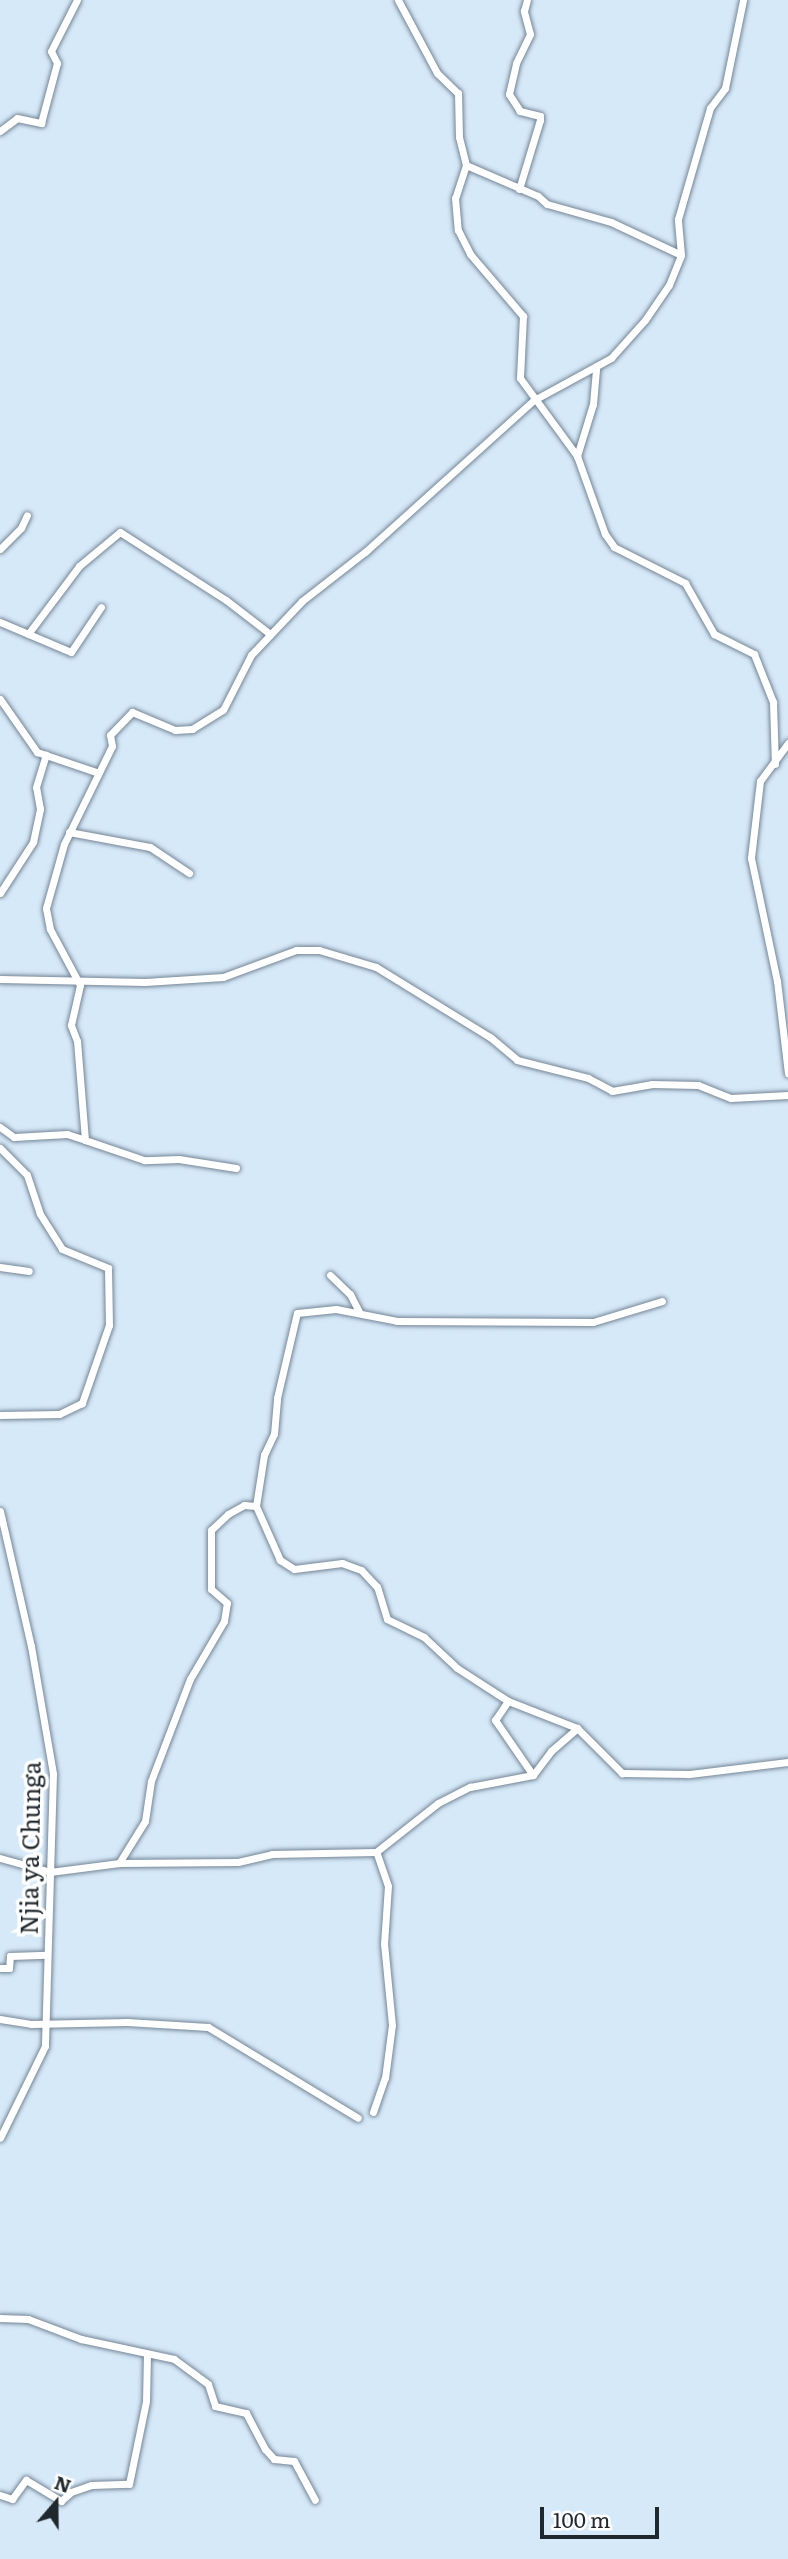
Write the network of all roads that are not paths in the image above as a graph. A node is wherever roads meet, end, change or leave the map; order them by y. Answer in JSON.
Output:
{"nodes":[{"id":1,"x":77,"y":0,"type":"edge"},
{"id":2,"x":398,"y":0,"type":"edge"},
{"id":3,"x":527,"y":0,"type":"edge"},
{"id":4,"x":743,"y":0,"type":"edge"},
{"id":5,"x":0,"y":131,"type":"edge"},
{"id":6,"x":466,"y":165,"type":"junction"},
{"id":7,"x":519,"y":189,"type":"junction"},
{"id":8,"x":681,"y":255,"type":"junction"},
{"id":9,"x":596,"y":366,"type":"junction"},
{"id":10,"x":534,"y":400,"type":"junction"},
{"id":11,"x":577,"y":456,"type":"junction"},
{"id":12,"x":27,"y":514,"type":"dead end"},
{"id":13,"x":0,"y":549,"type":"edge"},
{"id":14,"x":101,"y":607,"type":"dead end"},
{"id":15,"x":0,"y":622,"type":"edge"},
{"id":16,"x":29,"y":634,"type":"junction"},
{"id":17,"x":270,"y":634,"type":"junction"},
{"id":18,"x":0,"y":699,"type":"edge"},
{"id":19,"x":788,"y":743,"type":"edge"},
{"id":20,"x":46,"y":755,"type":"junction"},
{"id":21,"x":775,"y":764,"type":"junction"},
{"id":22,"x":99,"y":773,"type":"junction"},
{"id":23,"x":69,"y":832,"type":"junction"},
{"id":24,"x":188,"y":873,"type":"dead end"},
{"id":25,"x":0,"y":893,"type":"edge"},
{"id":26,"x":0,"y":979,"type":"edge"},
{"id":27,"x":74,"y":979,"type":"junction"},
{"id":28,"x":788,"y":1073,"type":"edge"},
{"id":29,"x":788,"y":1095,"type":"edge"},
{"id":30,"x":0,"y":1127,"type":"edge"},
{"id":31,"x":85,"y":1140,"type":"junction"},
{"id":32,"x":0,"y":1148,"type":"edge"},
{"id":33,"x":236,"y":1168,"type":"dead end"},
{"id":34,"x":0,"y":1267,"type":"edge"},
{"id":35,"x":29,"y":1271,"type":"dead end"},
{"id":36,"x":330,"y":1275,"type":"dead end"},
{"id":37,"x":662,"y":1301,"type":"dead end"},
{"id":38,"x":359,"y":1312,"type":"junction"},
{"id":39,"x":0,"y":1415,"type":"edge"},
{"id":40,"x":256,"y":1506,"type":"junction"},
{"id":41,"x":0,"y":1511,"type":"edge"},
{"id":42,"x":508,"y":1701,"type":"junction"},
{"id":43,"x":577,"y":1728,"type":"junction"},
{"id":44,"x":788,"y":1762,"type":"edge"},
{"id":45,"x":533,"y":1775,"type":"junction"},
{"id":46,"x":376,"y":1852,"type":"junction"},
{"id":47,"x":0,"y":1858,"type":"edge"},
{"id":48,"x":119,"y":1863,"type":"junction"},
{"id":49,"x":50,"y":1872,"type":"junction"},
{"id":50,"x":47,"y":1955,"type":"junction"},
{"id":51,"x":0,"y":1968,"type":"edge"},
{"id":52,"x":0,"y":2018,"type":"edge"},
{"id":53,"x":43,"y":2022,"type":"junction"},
{"id":54,"x":373,"y":2112,"type":"dead end"},
{"id":55,"x":358,"y":2118,"type":"dead end"},
{"id":56,"x":0,"y":2138,"type":"edge"},
{"id":57,"x":0,"y":2318,"type":"edge"},
{"id":58,"x":147,"y":2354,"type":"junction"},
{"id":59,"x":0,"y":2495,"type":"edge"},
{"id":60,"x":315,"y":2500,"type":"dead end"}],
"edges":[{"from":1,"to":5,"type":"street"},
{"from":2,"to":6,"type":"street"},
{"from":3,"to":7,"type":"street"},
{"from":4,"to":8,"type":"street"},
{"from":6,"to":7,"type":"street"},
{"from":6,"to":10,"type":"street"},
{"from":7,"to":8,"type":"street"},
{"from":8,"to":9,"type":"street"},
{"from":9,"to":10,"type":"street"},
{"from":9,"to":11,"type":"street"},
{"from":10,"to":11,"type":"street"},
{"from":10,"to":17,"type":"street"},
{"from":11,"to":21,"type":"street"},
{"from":12,"to":13,"type":"street"},
{"from":14,"to":16,"type":"street"},
{"from":15,"to":16,"type":"street"},
{"from":16,"to":17,"type":"street"},
{"from":17,"to":22,"type":"street"},
{"from":18,"to":20,"type":"street"},
{"from":19,"to":21,"type":"street"},
{"from":20,"to":22,"type":"street"},
{"from":20,"to":25,"type":"street"},
{"from":21,"to":28,"type":"street"},
{"from":22,"to":23,"type":"street"},
{"from":23,"to":24,"type":"street"},
{"from":23,"to":27,"type":"street"},
{"from":26,"to":27,"type":"street"},
{"from":27,"to":29,"type":"street"},
{"from":27,"to":31,"type":"street"},
{"from":30,"to":31,"type":"street"},
{"from":31,"to":33,"type":"street"},
{"from":32,"to":39,"type":"street"},
{"from":34,"to":35,"type":"street"},
{"from":36,"to":38,"type":"street"},
{"from":37,"to":38,"type":"street"},
{"from":38,"to":40,"type":"street"},
{"from":40,"to":42,"type":"street"},
{"from":40,"to":48,"type":"street"},
{"from":41,"to":49,"type":"street","name":"Njia ya Chunga"},
{"from":42,"to":43,"type":"street"},
{"from":42,"to":45,"type":"street"},
{"from":43,"to":44,"type":"street"},
{"from":43,"to":45,"type":"street"},
{"from":45,"to":46,"type":"street"},
{"from":46,"to":48,"type":"street"},
{"from":46,"to":54,"type":"street"},
{"from":47,"to":49,"type":"street"},
{"from":48,"to":49,"type":"street"},
{"from":49,"to":50,"type":"street","name":"Njia ya Chunga"},
{"from":50,"to":51,"type":"street"},
{"from":50,"to":53,"type":"street","name":"Njia ya Chunga"},
{"from":52,"to":53,"type":"street"},
{"from":53,"to":55,"type":"street"},
{"from":53,"to":56,"type":"street","name":"Njia ya Chunga"},
{"from":57,"to":58,"type":"street"},
{"from":58,"to":59,"type":"street"},
{"from":58,"to":60,"type":"street"}]}
